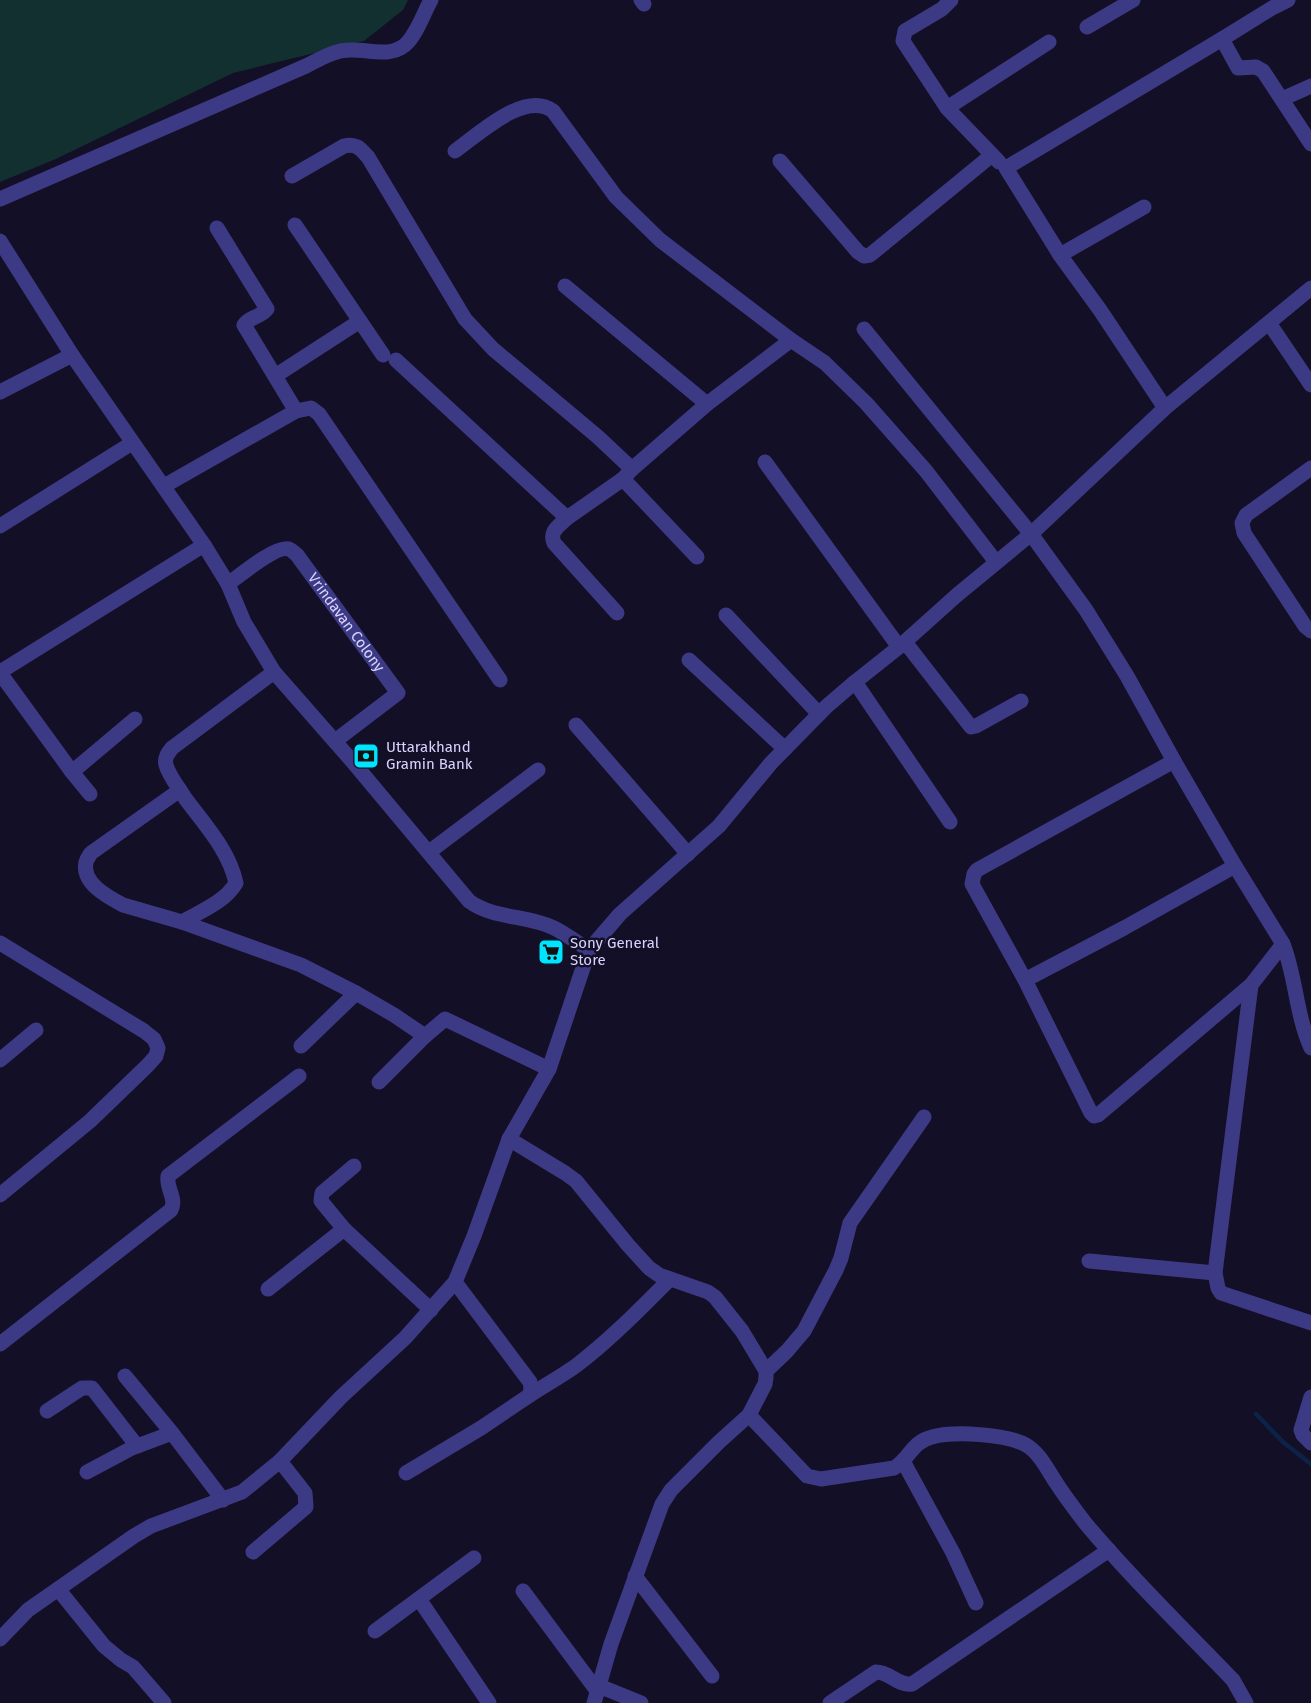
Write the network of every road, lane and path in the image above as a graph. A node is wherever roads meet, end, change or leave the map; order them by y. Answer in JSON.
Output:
{"nodes":[{"id":1,"x":431,"y":0,"type":"edge"},
{"id":2,"x":951,"y":0,"type":"edge"},
{"id":3,"x":1133,"y":0,"type":"edge"},
{"id":4,"x":1288,"y":0,"type":"edge"},
{"id":5,"x":1269,"y":4,"type":"edge"},
{"id":6,"x":1088,"y":27,"type":"dead end"},
{"id":7,"x":1222,"y":39,"type":"junction"},
{"id":8,"x":1049,"y":42,"type":"dead end"},
{"id":9,"x":1311,"y":86,"type":"edge"},
{"id":10,"x":1282,"y":99,"type":"junction"},
{"id":11,"x":947,"y":108,"type":"junction"},
{"id":12,"x":1311,"y":144,"type":"edge"},
{"id":13,"x":455,"y":151,"type":"dead end"},
{"id":14,"x":992,"y":155,"type":"junction"},
{"id":15,"x":780,"y":161,"type":"dead end"},
{"id":16,"x":1006,"y":168,"type":"junction"},
{"id":17,"x":292,"y":176,"type":"dead end"},
{"id":18,"x":0,"y":199,"type":"edge"},
{"id":19,"x":1144,"y":207,"type":"dead end"},
{"id":20,"x":295,"y":225,"type":"dead end"},
{"id":21,"x":217,"y":228,"type":"dead end"},
{"id":22,"x":0,"y":241,"type":"edge"},
{"id":23,"x":1060,"y":255,"type":"junction"},
{"id":24,"x":565,"y":286,"type":"dead end"},
{"id":25,"x":1311,"y":288,"type":"edge"},
{"id":26,"x":360,"y":321,"type":"junction"},
{"id":27,"x":1269,"y":323,"type":"junction"},
{"id":28,"x":864,"y":329,"type":"dead end"},
{"id":29,"x":791,"y":340,"type":"junction"},
{"id":30,"x":72,"y":355,"type":"junction"},
{"id":31,"x":275,"y":376,"type":"junction"},
{"id":32,"x":1311,"y":385,"type":"edge"},
{"id":33,"x":0,"y":392,"type":"edge"},
{"id":34,"x":708,"y":404,"type":"junction"},
{"id":35,"x":1165,"y":408,"type":"junction"},
{"id":36,"x":296,"y":411,"type":"junction"},
{"id":37,"x":132,"y":443,"type":"junction"},
{"id":38,"x":765,"y":462,"type":"dead end"},
{"id":39,"x":1311,"y":468,"type":"edge"},
{"id":40,"x":628,"y":474,"type":"junction"},
{"id":41,"x":164,"y":486,"type":"junction"},
{"id":42,"x":567,"y":518,"type":"junction"},
{"id":43,"x":0,"y":526,"type":"edge"},
{"id":44,"x":1031,"y":534,"type":"junction"},
{"id":45,"x":204,"y":545,"type":"junction"},
{"id":46,"x":696,"y":557,"type":"dead end"},
{"id":47,"x":996,"y":562,"type":"junction"},
{"id":48,"x":228,"y":584,"type":"junction"},
{"id":49,"x":616,"y":613,"type":"dead end"},
{"id":50,"x":726,"y":615,"type":"dead end"},
{"id":51,"x":1311,"y":631,"type":"edge"},
{"id":52,"x":902,"y":644,"type":"junction"},
{"id":53,"x":689,"y":660,"type":"dead end"},
{"id":54,"x":274,"y":672,"type":"junction"},
{"id":55,"x":0,"y":673,"type":"edge"},
{"id":56,"x":500,"y":680,"type":"dead end"},
{"id":57,"x":855,"y":682,"type":"junction"},
{"id":58,"x":1021,"y":701,"type":"dead end"},
{"id":59,"x":819,"y":714,"type":"junction"},
{"id":60,"x":135,"y":719,"type":"dead end"},
{"id":61,"x":576,"y":725,"type":"dead end"},
{"id":62,"x":334,"y":741,"type":"junction"},
{"id":63,"x":785,"y":749,"type":"junction"},
{"id":64,"x":1174,"y":761,"type":"junction"},
{"id":65,"x":538,"y":770,"type":"dead end"},
{"id":66,"x":72,"y":772,"type":"junction"},
{"id":67,"x":180,"y":790,"type":"junction"},
{"id":68,"x":90,"y":794,"type":"dead end"},
{"id":69,"x":950,"y":822,"type":"dead end"},
{"id":70,"x":429,"y":852,"type":"junction"},
{"id":71,"x":688,"y":854,"type":"junction"},
{"id":72,"x":1235,"y":866,"type":"junction"},
{"id":73,"x":182,"y":922,"type":"junction"},
{"id":74,"x":0,"y":943,"type":"edge"},
{"id":75,"x":1283,"y":944,"type":"junction"},
{"id":76,"x":589,"y":950,"type":"junction"},
{"id":77,"x":1025,"y":980,"type":"junction"},
{"id":78,"x":1251,"y":985,"type":"junction"},
{"id":79,"x":356,"y":993,"type":"junction"},
{"id":80,"x":36,"y":1030,"type":"dead end"},
{"id":81,"x":425,"y":1036,"type":"junction"},
{"id":82,"x":301,"y":1046,"type":"dead end"},
{"id":83,"x":1311,"y":1048,"type":"edge"},
{"id":84,"x":0,"y":1060,"type":"edge"},
{"id":85,"x":549,"y":1069,"type":"junction"},
{"id":86,"x":299,"y":1076,"type":"dead end"},
{"id":87,"x":379,"y":1082,"type":"dead end"},
{"id":88,"x":924,"y":1117,"type":"dead end"},
{"id":89,"x":509,"y":1139,"type":"junction"},
{"id":90,"x":354,"y":1166,"type":"dead end"},
{"id":91,"x":0,"y":1195,"type":"edge"},
{"id":92,"x":344,"y":1230,"type":"junction"},
{"id":93,"x":1089,"y":1261,"type":"dead end"},
{"id":94,"x":1215,"y":1273,"type":"junction"},
{"id":95,"x":670,"y":1279,"type":"junction"},
{"id":96,"x":455,"y":1282,"type":"junction"},
{"id":97,"x":268,"y":1288,"type":"dead end"},
{"id":98,"x":430,"y":1310,"type":"junction"},
{"id":99,"x":1311,"y":1323,"type":"edge"},
{"id":100,"x":2,"y":1338,"type":"edge"},
{"id":101,"x":765,"y":1371,"type":"junction"},
{"id":102,"x":125,"y":1376,"type":"dead end"},
{"id":103,"x":530,"y":1395,"type":"junction"},
{"id":104,"x":1311,"y":1397,"type":"edge"},
{"id":105,"x":47,"y":1411,"type":"dead end"},
{"id":106,"x":749,"y":1415,"type":"junction"},
{"id":107,"x":172,"y":1434,"type":"junction"},
{"id":108,"x":1311,"y":1443,"type":"edge"},
{"id":109,"x":137,"y":1446,"type":"junction"},
{"id":110,"x":280,"y":1461,"type":"junction"},
{"id":111,"x":903,"y":1461,"type":"junction"},
{"id":112,"x":87,"y":1472,"type":"dead end"},
{"id":113,"x":406,"y":1473,"type":"dead end"},
{"id":114,"x":223,"y":1500,"type":"junction"},
{"id":115,"x":1109,"y":1550,"type":"junction"},
{"id":116,"x":253,"y":1552,"type":"dead end"},
{"id":117,"x":474,"y":1558,"type":"dead end"},
{"id":118,"x":635,"y":1576,"type":"junction"},
{"id":119,"x":58,"y":1589,"type":"junction"},
{"id":120,"x":523,"y":1591,"type":"dead end"},
{"id":121,"x":419,"y":1599,"type":"junction"},
{"id":122,"x":976,"y":1603,"type":"dead end"},
{"id":123,"x":375,"y":1631,"type":"dead end"},
{"id":124,"x":0,"y":1639,"type":"edge"},
{"id":125,"x":712,"y":1676,"type":"dead end"},
{"id":126,"x":597,"y":1694,"type":"edge"},
{"id":127,"x":164,"y":1703,"type":"edge"},
{"id":128,"x":489,"y":1703,"type":"edge"},
{"id":129,"x":641,"y":1703,"type":"edge"},
{"id":130,"x":830,"y":1703,"type":"edge"},
{"id":131,"x":1246,"y":1703,"type":"edge"}],
"edges":[{"from":1,"to":18,"type":"street"},
{"from":2,"to":11,"type":"street"},
{"from":3,"to":6,"type":"street"},
{"from":4,"to":5,"type":"street"},
{"from":5,"to":7,"type":"street"},
{"from":7,"to":10,"type":"street"},
{"from":7,"to":16,"type":"street"},
{"from":8,"to":11,"type":"street"},
{"from":9,"to":10,"type":"street"},
{"from":10,"to":12,"type":"street"},
{"from":11,"to":14,"type":"street"},
{"from":13,"to":29,"type":"street"},
{"from":14,"to":15,"type":"street"},
{"from":14,"to":16,"type":"street"},
{"from":16,"to":23,"type":"street"},
{"from":17,"to":40,"type":"street"},
{"from":19,"to":23,"type":"street"},
{"from":20,"to":26,"type":"street"},
{"from":21,"to":31,"type":"street"},
{"from":22,"to":30,"type":"street"},
{"from":23,"to":35,"type":"street"},
{"from":24,"to":34,"type":"street"},
{"from":25,"to":27,"type":"street"},
{"from":26,"to":31,"type":"street"},
{"from":26,"to":42,"type":"street"},
{"from":27,"to":32,"type":"street"},
{"from":27,"to":35,"type":"street"},
{"from":28,"to":44,"type":"street"},
{"from":29,"to":34,"type":"street"},
{"from":29,"to":47,"type":"street"},
{"from":30,"to":33,"type":"street"},
{"from":30,"to":37,"type":"street"},
{"from":31,"to":36,"type":"street"},
{"from":34,"to":40,"type":"street"},
{"from":35,"to":44,"type":"street"},
{"from":36,"to":41,"type":"street"},
{"from":36,"to":56,"type":"street"},
{"from":37,"to":41,"type":"street"},
{"from":37,"to":43,"type":"street"},
{"from":38,"to":52,"type":"street"},
{"from":39,"to":51,"type":"street"},
{"from":40,"to":42,"type":"street"},
{"from":40,"to":46,"type":"street"},
{"from":41,"to":45,"type":"street"},
{"from":42,"to":49,"type":"street"},
{"from":44,"to":47,"type":"street"},
{"from":44,"to":64,"type":"street"},
{"from":45,"to":48,"type":"street"},
{"from":45,"to":55,"type":"street"},
{"from":47,"to":52,"type":"street"},
{"from":48,"to":54,"type":"street"},
{"from":48,"to":62,"type":"street","name":"Vrindavan Colony"},
{"from":50,"to":59,"type":"street"},
{"from":52,"to":57,"type":"street"},
{"from":52,"to":58,"type":"street"},
{"from":53,"to":63,"type":"street"},
{"from":54,"to":62,"type":"street"},
{"from":54,"to":67,"type":"street"},
{"from":55,"to":66,"type":"street"},
{"from":57,"to":59,"type":"street"},
{"from":57,"to":69,"type":"street"},
{"from":59,"to":63,"type":"street"},
{"from":60,"to":66,"type":"street"},
{"from":61,"to":71,"type":"street"},
{"from":62,"to":70,"type":"street"},
{"from":63,"to":71,"type":"street"},
{"from":64,"to":72,"type":"street"},
{"from":64,"to":77,"type":"street"},
{"from":65,"to":70,"type":"street"},
{"from":66,"to":68,"type":"street"},
{"from":67,"to":73,"type":"street"},
{"from":67,"to":73,"type":"street"},
{"from":70,"to":76,"type":"street"},
{"from":71,"to":76,"type":"street"},
{"from":72,"to":75,"type":"street"},
{"from":72,"to":77,"type":"street"},
{"from":73,"to":79,"type":"street"},
{"from":74,"to":91,"type":"street"},
{"from":75,"to":78,"type":"street"},
{"from":75,"to":83,"type":"street"},
{"from":76,"to":85,"type":"street"},
{"from":77,"to":78,"type":"street"},
{"from":78,"to":94,"type":"street"},
{"from":79,"to":81,"type":"street"},
{"from":79,"to":82,"type":"street"},
{"from":80,"to":84,"type":"street"},
{"from":81,"to":85,"type":"street"},
{"from":81,"to":87,"type":"street"},
{"from":85,"to":89,"type":"street"},
{"from":86,"to":100,"type":"street"},
{"from":88,"to":101,"type":"street"},
{"from":89,"to":95,"type":"street"},
{"from":89,"to":96,"type":"street"},
{"from":90,"to":92,"type":"street"},
{"from":92,"to":97,"type":"street"},
{"from":92,"to":98,"type":"street"},
{"from":93,"to":94,"type":"street"},
{"from":94,"to":99,"type":"street"},
{"from":95,"to":101,"type":"street"},
{"from":95,"to":103,"type":"street"},
{"from":96,"to":98,"type":"street"},
{"from":96,"to":103,"type":"street"},
{"from":98,"to":110,"type":"street"},
{"from":101,"to":106,"type":"street"},
{"from":102,"to":107,"type":"street"},
{"from":103,"to":113,"type":"street"},
{"from":104,"to":108,"type":"street"},
{"from":105,"to":109,"type":"street"},
{"from":106,"to":111,"type":"street"},
{"from":106,"to":118,"type":"street"},
{"from":107,"to":109,"type":"street"},
{"from":107,"to":114,"type":"street"},
{"from":109,"to":112,"type":"street"},
{"from":110,"to":114,"type":"street"},
{"from":110,"to":116,"type":"street"},
{"from":111,"to":115,"type":"street"},
{"from":111,"to":122,"type":"street"},
{"from":114,"to":119,"type":"street"},
{"from":115,"to":130,"type":"street"},
{"from":115,"to":131,"type":"street"},
{"from":117,"to":121,"type":"street"},
{"from":118,"to":125,"type":"street"},
{"from":118,"to":126,"type":"street"},
{"from":119,"to":124,"type":"street"},
{"from":119,"to":127,"type":"street"},
{"from":120,"to":126,"type":"street"},
{"from":121,"to":123,"type":"street"},
{"from":121,"to":128,"type":"street"},
{"from":126,"to":129,"type":"street"}]}
